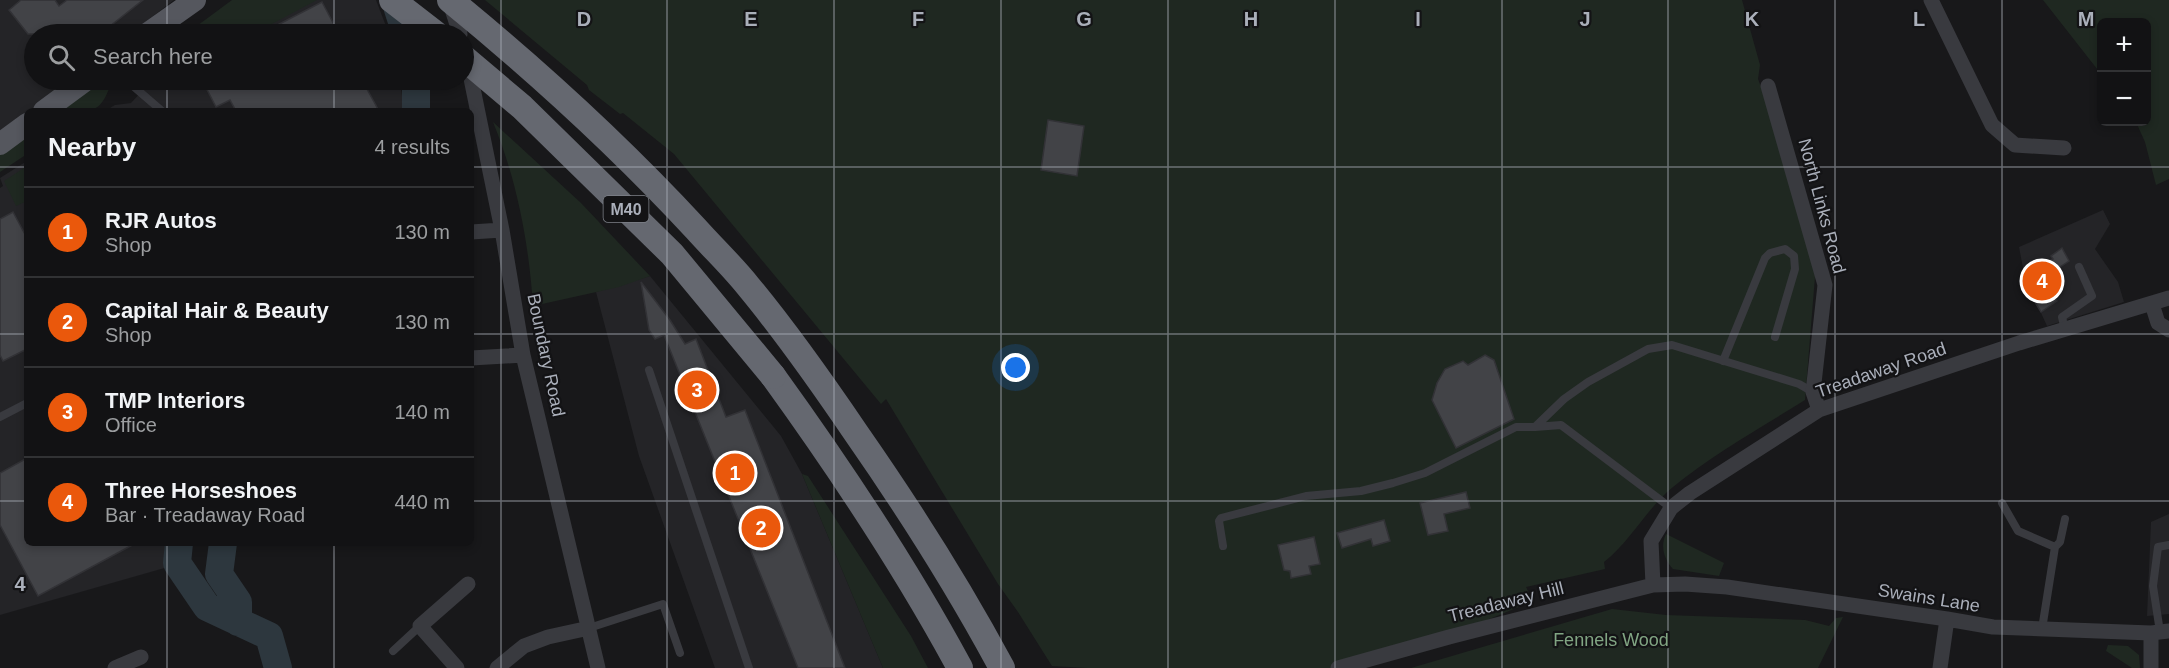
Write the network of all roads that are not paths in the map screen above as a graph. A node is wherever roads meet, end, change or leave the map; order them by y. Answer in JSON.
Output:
{"nodes":[{"id":1,"x":195,"y":0,"type":"edge"},
{"id":2,"x":392,"y":0,"type":"edge"},
{"id":3,"x":450,"y":0,"type":"edge"},
{"id":4,"x":1931,"y":0,"type":"edge"},
{"id":5,"x":161,"y":24,"type":"edge"},
{"id":6,"x":423,"y":24,"type":"edge"},
{"id":7,"x":457,"y":24,"type":"edge"},
{"id":8,"x":474,"y":66,"type":"edge"},
{"id":9,"x":1768,"y":86,"type":"dead end"},
{"id":10,"x":474,"y":88,"type":"edge"},
{"id":11,"x":72,"y":90,"type":"edge"},
{"id":12,"x":138,"y":90,"type":"edge"},
{"id":13,"x":48,"y":108,"type":"edge"},
{"id":14,"x":159,"y":108,"type":"edge"},
{"id":15,"x":24,"y":126,"type":"edge"},
{"id":16,"x":0,"y":144,"type":"edge"},
{"id":17,"x":2064,"y":148,"type":"dead end"},
{"id":18,"x":502,"y":230,"type":"junction"},
{"id":19,"x":474,"y":232,"type":"edge"},
{"id":20,"x":2079,"y":267,"type":"dead end"},
{"id":21,"x":2169,"y":298,"type":"edge"},
{"id":22,"x":2152,"y":304,"type":"junction"},
{"id":23,"x":2065,"y":330,"type":"junction"},
{"id":24,"x":2169,"y":330,"type":"edge"},
{"id":25,"x":1775,"y":337,"type":"dead end"},
{"id":26,"x":524,"y":355,"type":"junction"},
{"id":27,"x":474,"y":358,"type":"edge"},
{"id":28,"x":1723,"y":361,"type":"junction"},
{"id":29,"x":649,"y":370,"type":"dead end"},
{"id":30,"x":1813,"y":392,"type":"junction"},
{"id":31,"x":24,"y":405,"type":"edge"},
{"id":32,"x":1819,"y":410,"type":"junction"},
{"id":33,"x":0,"y":417,"type":"edge"},
{"id":34,"x":1535,"y":427,"type":"junction"},
{"id":35,"x":2002,"y":502,"type":"dead end"},
{"id":36,"x":1671,"y":508,"type":"junction"},
{"id":37,"x":2065,"y":519,"type":"dead end"},
{"id":38,"x":2169,"y":545,"type":"edge"},
{"id":39,"x":1223,"y":546,"type":"dead end"},
{"id":40,"x":2055,"y":547,"type":"junction"},
{"id":41,"x":468,"y":584,"type":"dead end"},
{"id":42,"x":1685,"y":584,"type":"joint"},
{"id":43,"x":1653,"y":585,"type":"junction"},
{"id":44,"x":1947,"y":619,"type":"junction"},
{"id":45,"x":420,"y":626,"type":"junction"},
{"id":46,"x":589,"y":628,"type":"junction"},
{"id":47,"x":2042,"y":630,"type":"junction"},
{"id":48,"x":2160,"y":632,"type":"edge"},
{"id":49,"x":393,"y":651,"type":"dead end"},
{"id":50,"x":680,"y":653,"type":"dead end"},
{"id":51,"x":141,"y":657,"type":"dead end"},
{"id":52,"x":115,"y":668,"type":"edge"},
{"id":53,"x":457,"y":668,"type":"edge"},
{"id":54,"x":497,"y":668,"type":"edge"},
{"id":55,"x":598,"y":668,"type":"edge"},
{"id":56,"x":749,"y":668,"type":"edge"},
{"id":57,"x":960,"y":668,"type":"edge"},
{"id":58,"x":1002,"y":668,"type":"edge"},
{"id":59,"x":1338,"y":668,"type":"edge"},
{"id":60,"x":1940,"y":668,"type":"edge"},
{"id":61,"x":2151,"y":668,"type":"edge"}],
"edges":[{"from":1,"to":5,"type":"main road"},
{"from":2,"to":6,"type":"highway"},
{"from":3,"to":7,"type":"street"},
{"from":3,"to":58,"type":"highway","number":"M40"},
{"from":4,"to":17,"type":"street"},
{"from":8,"to":57,"type":"highway","number":"M40","bridge":true},
{"from":9,"to":30,"type":"street","name":"North Links Road"},
{"from":10,"to":18,"type":"street","name":"Boundary Road"},
{"from":11,"to":13,"type":"main road"},
{"from":12,"to":14,"type":"lane"},
{"from":15,"to":16,"type":"main road"},
{"from":18,"to":19,"type":"street"},
{"from":18,"to":26,"type":"street","name":"Boundary Road"},
{"from":20,"to":23,"type":"lane"},
{"from":21,"to":22,"type":"street","name":"Treadaway Road"},
{"from":22,"to":23,"type":"street","name":"Treadaway Road"},
{"from":22,"to":24,"type":"street"},
{"from":23,"to":32,"type":"street","name":"Treadaway Road"},
{"from":25,"to":28,"type":"lane"},
{"from":26,"to":27,"type":"street"},
{"from":26,"to":46,"type":"street","name":"Boundary Road"},
{"from":28,"to":30,"type":"lane"},
{"from":28,"to":34,"type":"lane"},
{"from":29,"to":56,"type":"lane"},
{"from":30,"to":32,"type":"street","name":"North Links Road"},
{"from":31,"to":33,"type":"lane"},
{"from":32,"to":36,"type":"street","name":"Treadaway Road"},
{"from":34,"to":36,"type":"lane"},
{"from":34,"to":39,"type":"lane"},
{"from":35,"to":40,"type":"lane"},
{"from":36,"to":43,"type":"street","name":"Treadaway Road"},
{"from":37,"to":40,"type":"lane"},
{"from":38,"to":48,"type":"lane"},
{"from":40,"to":47,"type":"lane"},
{"from":41,"to":45,"type":"street"},
{"from":42,"to":43,"type":"street","name":"Treadaway Hill"},
{"from":42,"to":44,"type":"street","name":"Swains Lane"},
{"from":43,"to":59,"type":"street","name":"Treadaway Hill"},
{"from":44,"to":47,"type":"street","name":"Swains Lane"},
{"from":44,"to":60,"type":"street"},
{"from":45,"to":49,"type":"lane"},
{"from":45,"to":53,"type":"street"},
{"from":46,"to":50,"type":"lane"},
{"from":46,"to":54,"type":"street"},
{"from":46,"to":55,"type":"street","name":"Boundary Road"},
{"from":47,"to":48,"type":"street","name":"Swains Lane"},
{"from":48,"to":61,"type":"street"},
{"from":51,"to":52,"type":"street"}]}
